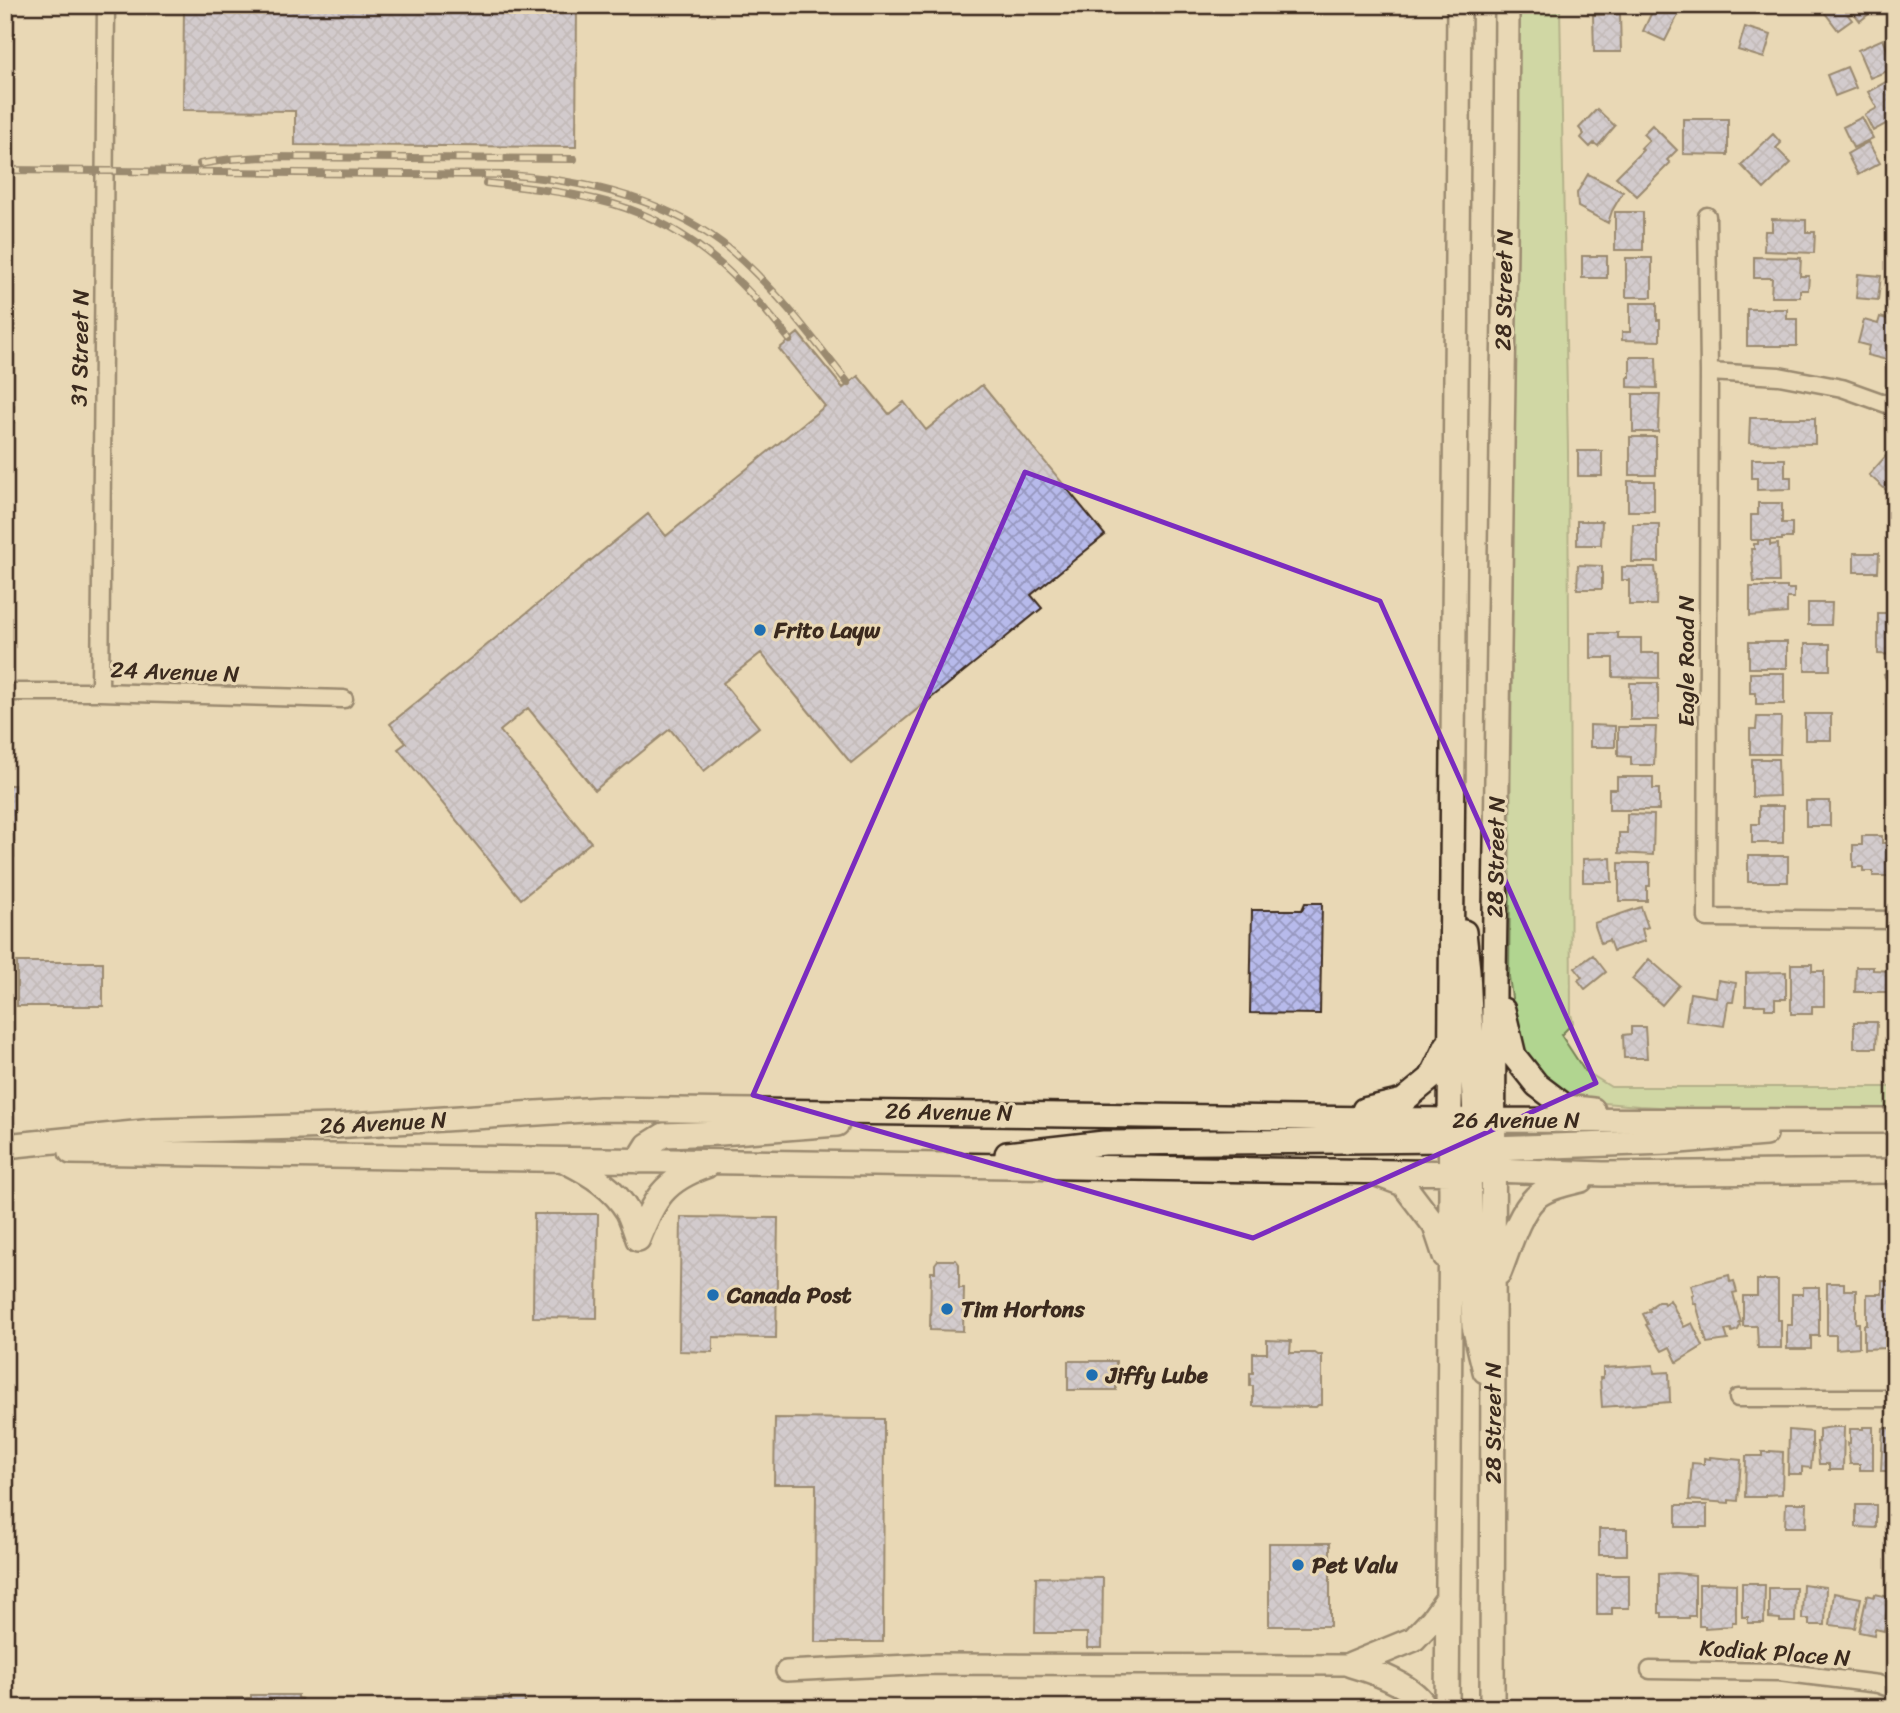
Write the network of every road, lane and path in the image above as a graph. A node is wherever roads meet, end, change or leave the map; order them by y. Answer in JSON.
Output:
{"nodes":[{"id":1,"x":106,"y":5,"type":"edge"},
{"id":2,"x":1459,"y":5,"type":"edge"},
{"id":3,"x":1507,"y":5,"type":"edge"},
{"id":4,"x":1707,"y":216,"type":"dead end"},
{"id":5,"x":1709,"y":372,"type":"junction"},
{"id":6,"x":1895,"y":407,"type":"edge"},
{"id":7,"x":5,"y":692,"type":"edge"},
{"id":8,"x":100,"y":692,"type":"junction"},
{"id":9,"x":344,"y":699,"type":"dead end"},
{"id":10,"x":1452,"y":828,"type":"junction"},
{"id":11,"x":1895,"y":920,"type":"edge"},
{"id":12,"x":1494,"y":978,"type":"junction"},
{"id":13,"x":1450,"y":1039,"type":"junction"},
{"id":14,"x":976,"y":1112,"type":"junction"},
{"id":15,"x":1330,"y":1118,"type":"junction"},
{"id":16,"x":1669,"y":1120,"type":"junction"},
{"id":17,"x":1895,"y":1123,"type":"edge"},
{"id":18,"x":1472,"y":1146,"type":"junction"},
{"id":19,"x":5,"y":1148,"type":"edge"},
{"id":20,"x":562,"y":1159,"type":"junction"},
{"id":21,"x":638,"y":1161,"type":"junction"},
{"id":22,"x":720,"y":1162,"type":"junction"},
{"id":23,"x":911,"y":1165,"type":"junction"},
{"id":24,"x":1895,"y":1171,"type":"edge"},
{"id":25,"x":1370,"y":1172,"type":"junction"},
{"id":26,"x":1603,"y":1174,"type":"junction"},
{"id":27,"x":1450,"y":1272,"type":"junction"},
{"id":28,"x":1494,"y":1286,"type":"junction"},
{"id":29,"x":1738,"y":1398,"type":"dead end"},
{"id":30,"x":1895,"y":1398,"type":"edge"},
{"id":31,"x":1492,"y":1401,"type":"junction"},
{"id":32,"x":1448,"y":1598,"type":"junction"},
{"id":33,"x":1351,"y":1665,"type":"junction"},
{"id":34,"x":1650,"y":1670,"type":"dead end"},
{"id":35,"x":786,"y":1671,"type":"dead end"},
{"id":36,"x":1895,"y":1690,"type":"edge"},
{"id":37,"x":1426,"y":1708,"type":"edge"},
{"id":38,"x":1447,"y":1708,"type":"edge"},
{"id":39,"x":1492,"y":1708,"type":"edge"}],
"edges":[{"from":1,"to":8,"type":"street","name":"31 Street N"},
{"from":2,"to":10,"type":"main road","name":"28 Street N"},
{"from":3,"to":12,"type":"main road","name":"28 Street N"},
{"from":4,"to":5,"type":"street","name":"Eagle Road N"},
{"from":5,"to":6,"type":"street"},
{"from":5,"to":11,"type":"street","name":"Eagle Road N"},
{"from":7,"to":8,"type":"street","name":"24 Avenue N"},
{"from":8,"to":9,"type":"street","name":"24 Avenue N"},
{"from":10,"to":13,"type":"main road","name":"28 Street N"},
{"from":10,"to":18,"type":"main road"},
{"from":12,"to":16,"type":"main road"},
{"from":12,"to":18,"type":"main road","name":"28 Street N"},
{"from":13,"to":15,"type":"main road"},
{"from":13,"to":18,"type":"main road","name":"28 Street N"},
{"from":14,"to":15,"type":"main road","name":"26 Avenue N"},
{"from":14,"to":19,"type":"main road","name":"26 Avenue N"},
{"from":14,"to":21,"type":"main road"},
{"from":15,"to":18,"type":"main road","name":"26 Avenue N"},
{"from":16,"to":17,"type":"main road","name":"26 Avenue N"},
{"from":16,"to":18,"type":"main road","name":"26 Avenue N"},
{"from":17,"to":18,"type":"main road"},
{"from":18,"to":23,"type":"main road"},
{"from":18,"to":25,"type":"main road","name":"26 Avenue N"},
{"from":18,"to":26,"type":"main road","name":"26 Avenue N"},
{"from":18,"to":27,"type":"main road","name":"28 Street N"},
{"from":18,"to":28,"type":"main road","name":"28 Street N"},
{"from":18,"to":31,"type":"main road"},
{"from":19,"to":20,"type":"main road","name":"26 Avenue N"},
{"from":20,"to":21,"type":"main road","name":"26 Avenue N"},
{"from":20,"to":22,"type":"main road"},
{"from":21,"to":22,"type":"main road","name":"26 Avenue N"},
{"from":22,"to":23,"type":"main road","name":"26 Avenue N"},
{"from":23,"to":25,"type":"main road","name":"26 Avenue N"},
{"from":24,"to":26,"type":"main road","name":"26 Avenue N"},
{"from":25,"to":27,"type":"main road"},
{"from":26,"to":28,"type":"main road"},
{"from":27,"to":32,"type":"main road","name":"28 Street N"},
{"from":28,"to":31,"type":"main road","name":"28 Street N"},
{"from":29,"to":30,"type":"street"},
{"from":31,"to":39,"type":"main road","name":"28 Street N"},
{"from":32,"to":33,"type":"main road"},
{"from":32,"to":38,"type":"main road","name":"28 Street N"},
{"from":33,"to":35,"type":"street"},
{"from":33,"to":37,"type":"main road"},
{"from":34,"to":36,"type":"street","name":"Kodiak Place N"}]}
